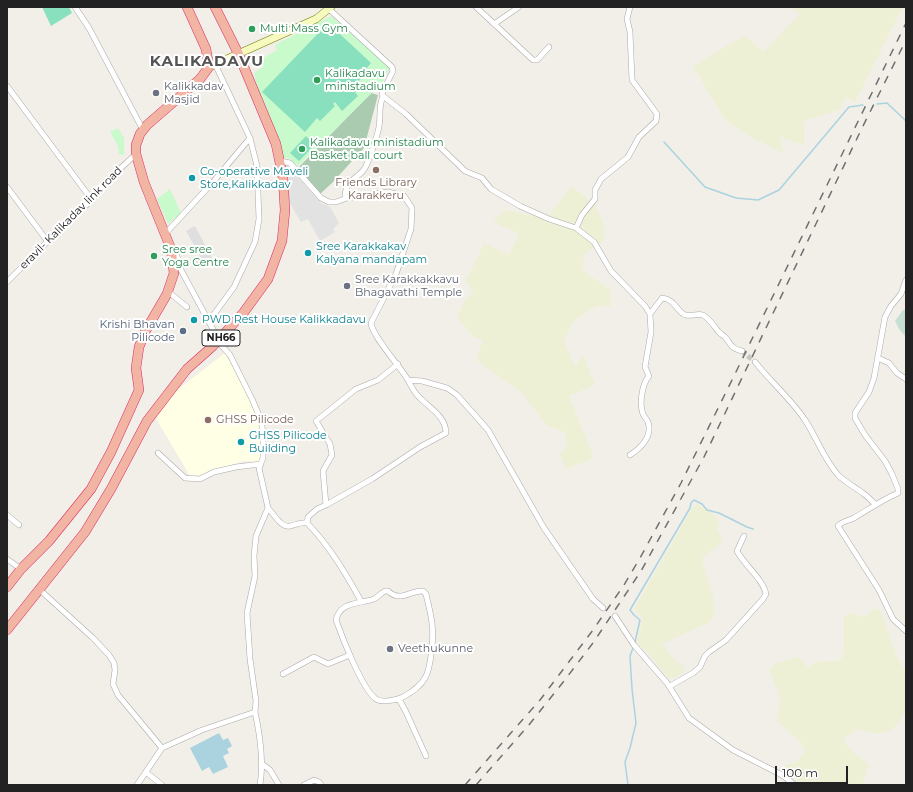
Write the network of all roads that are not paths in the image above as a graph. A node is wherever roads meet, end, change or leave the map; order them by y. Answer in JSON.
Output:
{"nodes":[{"id":1,"x":75,"y":7,"type":"edge"},
{"id":2,"x":187,"y":7,"type":"edge"},
{"id":3,"x":216,"y":7,"type":"edge"},
{"id":4,"x":476,"y":7,"type":"edge"},
{"id":5,"x":519,"y":7,"type":"edge"},
{"id":6,"x":630,"y":7,"type":"edge"},
{"id":7,"x":330,"y":8,"type":"edge"},
{"id":8,"x":494,"y":24,"type":"junction"},
{"id":9,"x":549,"y":47,"type":"dead end"},
{"id":10,"x":238,"y":53,"type":"junction"},
{"id":11,"x":212,"y":65,"type":"junction"},
{"id":12,"x":7,"y":86,"type":"edge"},
{"id":13,"x":383,"y":96,"type":"junction"},
{"id":14,"x":143,"y":130,"type":"junction"},
{"id":15,"x":250,"y":138,"type":"junction"},
{"id":16,"x":136,"y":154,"type":"junction"},
{"id":17,"x":280,"y":161,"type":"junction"},
{"id":18,"x":7,"y":187,"type":"edge"},
{"id":19,"x":347,"y":198,"type":"junction"},
{"id":20,"x":92,"y":200,"type":"junction"},
{"id":21,"x":576,"y":228,"type":"junction"},
{"id":22,"x":165,"y":234,"type":"junction"},
{"id":23,"x":48,"y":242,"type":"junction"},
{"id":24,"x":171,"y":249,"type":"junction"},
{"id":25,"x":906,"y":280,"type":"edge"},
{"id":26,"x":7,"y":282,"type":"edge"},
{"id":27,"x":167,"y":294,"type":"junction"},
{"id":28,"x":187,"y":307,"type":"dead end"},
{"id":29,"x":650,"y":314,"type":"junction"},
{"id":30,"x":209,"y":321,"type":"junction"},
{"id":31,"x":219,"y":340,"type":"junction"},
{"id":32,"x":742,"y":351,"type":"tunnel mouth"},
{"id":33,"x":878,"y":358,"type":"junction"},
{"id":34,"x":754,"y":362,"type":"tunnel mouth"},
{"id":35,"x":398,"y":364,"type":"junction"},
{"id":36,"x":906,"y":379,"type":"edge"},
{"id":37,"x":408,"y":380,"type":"junction"},
{"id":38,"x":158,"y":453,"type":"dead end"},
{"id":39,"x":630,"y":454,"type":"dead end"},
{"id":40,"x":260,"y":464,"type":"junction"},
{"id":41,"x":875,"y":504,"type":"junction"},
{"id":42,"x":326,"y":505,"type":"junction"},
{"id":43,"x":268,"y":508,"type":"junction"},
{"id":44,"x":7,"y":515,"type":"edge"},
{"id":45,"x":307,"y":523,"type":"junction"},
{"id":46,"x":19,"y":525,"type":"dead end"},
{"id":47,"x":744,"y":536,"type":"dead end"},
{"id":48,"x":7,"y":559,"type":"edge"},
{"id":49,"x":20,"y":569,"type":"junction"},
{"id":50,"x":7,"y":587,"type":"edge"},
{"id":51,"x":40,"y":590,"type":"junction"},
{"id":52,"x":361,"y":601,"type":"junction"},
{"id":53,"x":603,"y":608,"type":"dead end"},
{"id":54,"x":615,"y":616,"type":"dead end"},
{"id":55,"x":7,"y":630,"type":"edge"},
{"id":56,"x":906,"y":631,"type":"edge"},
{"id":57,"x":350,"y":655,"type":"junction"},
{"id":58,"x":283,"y":674,"type":"dead end"},
{"id":59,"x":670,"y":686,"type":"junction"},
{"id":60,"x":399,"y":699,"type":"junction"},
{"id":61,"x":255,"y":712,"type":"junction"},
{"id":62,"x":162,"y":748,"type":"junction"},
{"id":63,"x":426,"y":756,"type":"dead end"},
{"id":64,"x":262,"y":764,"type":"junction"},
{"id":65,"x":147,"y":773,"type":"junction"},
{"id":66,"x":137,"y":785,"type":"edge"},
{"id":67,"x":162,"y":785,"type":"edge"},
{"id":68,"x":260,"y":785,"type":"edge"},
{"id":69,"x":279,"y":785,"type":"edge"},
{"id":70,"x":304,"y":785,"type":"edge"},
{"id":71,"x":321,"y":785,"type":"edge"},
{"id":72,"x":795,"y":785,"type":"edge"}],
"edges":[{"from":1,"to":14,"type":"street"},
{"from":2,"to":11,"type":"highway"},
{"from":3,"to":10,"type":"highway","number":"NH66"},
{"from":4,"to":8,"type":"street"},
{"from":5,"to":8,"type":"street"},
{"from":6,"to":21,"type":"street"},
{"from":7,"to":10,"type":"main road"},
{"from":7,"to":13,"type":"street"},
{"from":8,"to":9,"type":"street"},
{"from":10,"to":11,"type":"main road"},
{"from":10,"to":17,"type":"highway","number":"NH66"},
{"from":11,"to":14,"type":"highway"},
{"from":11,"to":15,"type":"street"},
{"from":12,"to":20,"type":"street"},
{"from":13,"to":19,"type":"street"},
{"from":13,"to":21,"type":"street"},
{"from":14,"to":16,"type":"highway"},
{"from":15,"to":22,"type":"street"},
{"from":15,"to":30,"type":"street"},
{"from":16,"to":20,"type":"street","name":"eravil- Kalikadav link road"},
{"from":16,"to":22,"type":"highway"},
{"from":17,"to":19,"type":"street"},
{"from":17,"to":31,"type":"highway","number":"NH66"},
{"from":18,"to":23,"type":"street"},
{"from":19,"to":35,"type":"street"},
{"from":20,"to":23,"type":"street","name":"eravil- Kalikadav link road"},
{"from":21,"to":29,"type":"street"},
{"from":22,"to":24,"type":"highway"},
{"from":23,"to":26,"type":"street","name":"eravil- Kalikadav link road"},
{"from":24,"to":27,"type":"highway"},
{"from":24,"to":30,"type":"street"},
{"from":25,"to":33,"type":"street"},
{"from":27,"to":28,"type":"street"},
{"from":27,"to":49,"type":"highway"},
{"from":29,"to":32,"type":"street"},
{"from":29,"to":39,"type":"street"},
{"from":30,"to":31,"type":"street"},
{"from":31,"to":40,"type":"street"},
{"from":31,"to":51,"type":"highway","number":"NH66"},
{"from":33,"to":36,"type":"street"},
{"from":33,"to":41,"type":"street"},
{"from":34,"to":41,"type":"street"},
{"from":35,"to":37,"type":"street"},
{"from":35,"to":42,"type":"street"},
{"from":37,"to":42,"type":"street"},
{"from":37,"to":53,"type":"street"},
{"from":38,"to":40,"type":"street"},
{"from":40,"to":43,"type":"street"},
{"from":41,"to":56,"type":"street"},
{"from":42,"to":45,"type":"street"},
{"from":43,"to":45,"type":"street"},
{"from":43,"to":61,"type":"street"},
{"from":44,"to":46,"type":"street"},
{"from":45,"to":52,"type":"street"},
{"from":47,"to":59,"type":"street"},
{"from":48,"to":49,"type":"street"},
{"from":49,"to":50,"type":"highway"},
{"from":51,"to":55,"type":"highway","number":"NH66"},
{"from":51,"to":62,"type":"street"},
{"from":52,"to":57,"type":"street"},
{"from":52,"to":60,"type":"street"},
{"from":54,"to":59,"type":"street"},
{"from":57,"to":58,"type":"street"},
{"from":57,"to":60,"type":"street"},
{"from":59,"to":72,"type":"street"},
{"from":60,"to":63,"type":"street"},
{"from":61,"to":62,"type":"street"},
{"from":61,"to":64,"type":"street"},
{"from":62,"to":65,"type":"street"},
{"from":64,"to":68,"type":"street"},
{"from":64,"to":69,"type":"street"},
{"from":65,"to":66,"type":"street"},
{"from":65,"to":67,"type":"street"},
{"from":70,"to":71,"type":"street"}]}
